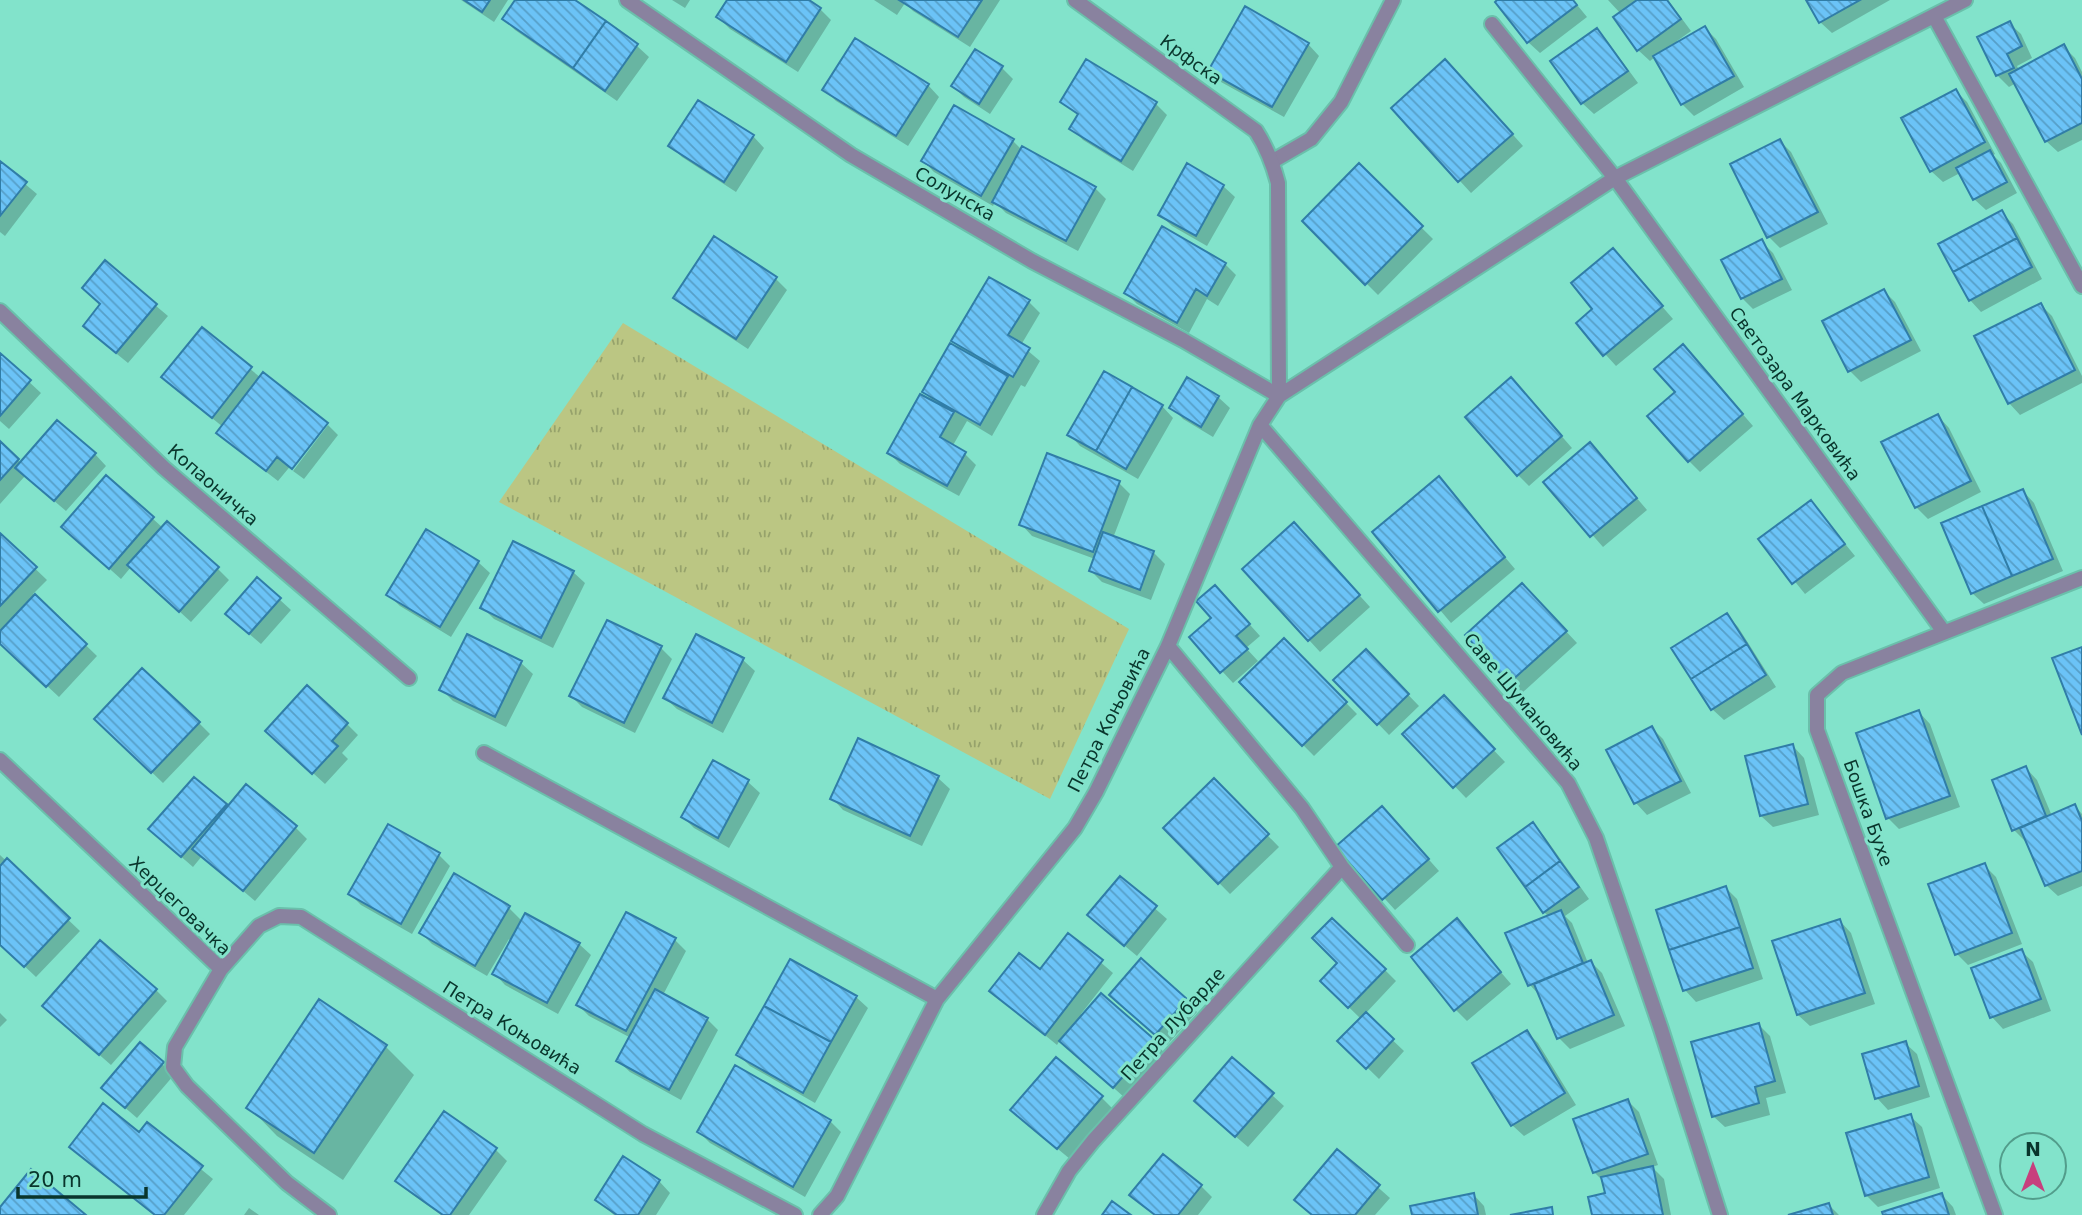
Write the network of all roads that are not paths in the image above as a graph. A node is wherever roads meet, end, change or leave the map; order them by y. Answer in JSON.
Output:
{"nodes":[{"id":1,"x":627,"y":0,"type":"edge"},
{"id":2,"x":1075,"y":0,"type":"edge"},
{"id":3,"x":1393,"y":0,"type":"edge"},
{"id":4,"x":1965,"y":0,"type":"edge"},
{"id":5,"x":1941,"y":9,"type":"edge"},
{"id":6,"x":1492,"y":24,"type":"dead end"},
{"id":7,"x":1273,"y":161,"type":"junction"},
{"id":8,"x":1615,"y":178,"type":"junction"},
{"id":9,"x":2082,"y":286,"type":"edge"},
{"id":10,"x":0,"y":311,"type":"edge"},
{"id":11,"x":1279,"y":396,"type":"junction"},
{"id":12,"x":1260,"y":425,"type":"junction"},
{"id":13,"x":2082,"y":578,"type":"edge"},
{"id":14,"x":1944,"y":632,"type":"junction"},
{"id":15,"x":1168,"y":646,"type":"junction"},
{"id":16,"x":409,"y":678,"type":"dead end"},
{"id":17,"x":484,"y":753,"type":"dead end"},
{"id":18,"x":0,"y":760,"type":"edge"},
{"id":19,"x":1342,"y":867,"type":"junction"},
{"id":20,"x":1407,"y":945,"type":"dead end"},
{"id":21,"x":221,"y":970,"type":"junction"},
{"id":22,"x":937,"y":999,"type":"junction"},
{"id":23,"x":329,"y":1215,"type":"edge"},
{"id":24,"x":795,"y":1215,"type":"edge"},
{"id":25,"x":820,"y":1215,"type":"edge"},
{"id":26,"x":1044,"y":1215,"type":"edge"},
{"id":27,"x":1720,"y":1215,"type":"edge"},
{"id":28,"x":1995,"y":1215,"type":"edge"}],
"edges":[{"from":1,"to":11,"type":"street","name":"Солунска"},
{"from":2,"to":7,"type":"street","name":"Крфска"},
{"from":3,"to":7,"type":"street"},
{"from":4,"to":5,"type":"street"},
{"from":5,"to":8,"type":"street"},
{"from":5,"to":9,"type":"street"},
{"from":6,"to":8,"type":"street","name":"Светозара Марковића"},
{"from":7,"to":11,"type":"street"},
{"from":8,"to":11,"type":"street"},
{"from":8,"to":14,"type":"street","name":"Светозара Марковића"},
{"from":10,"to":16,"type":"street","name":"Копаоничка"},
{"from":11,"to":12,"type":"street","name":"Петра Коњовића"},
{"from":12,"to":15,"type":"street","name":"Петра Коњовића"},
{"from":12,"to":27,"type":"street","name":"Саве Шумановића"},
{"from":13,"to":14,"type":"street","name":"Бошка Бухе"},
{"from":14,"to":28,"type":"street","name":"Бошка Бухе"},
{"from":15,"to":19,"type":"street"},
{"from":15,"to":22,"type":"street","name":"Петра Коњовића"},
{"from":17,"to":22,"type":"street"},
{"from":18,"to":21,"type":"street","name":"Херцеговачка"},
{"from":19,"to":20,"type":"street"},
{"from":19,"to":26,"type":"street","name":"Петра Лубарде"},
{"from":21,"to":23,"type":"street","name":"Херцеговачка"},
{"from":21,"to":24,"type":"street","name":"Петра Коњовића"},
{"from":22,"to":25,"type":"street","name":"Петра Коњовића"}]}
